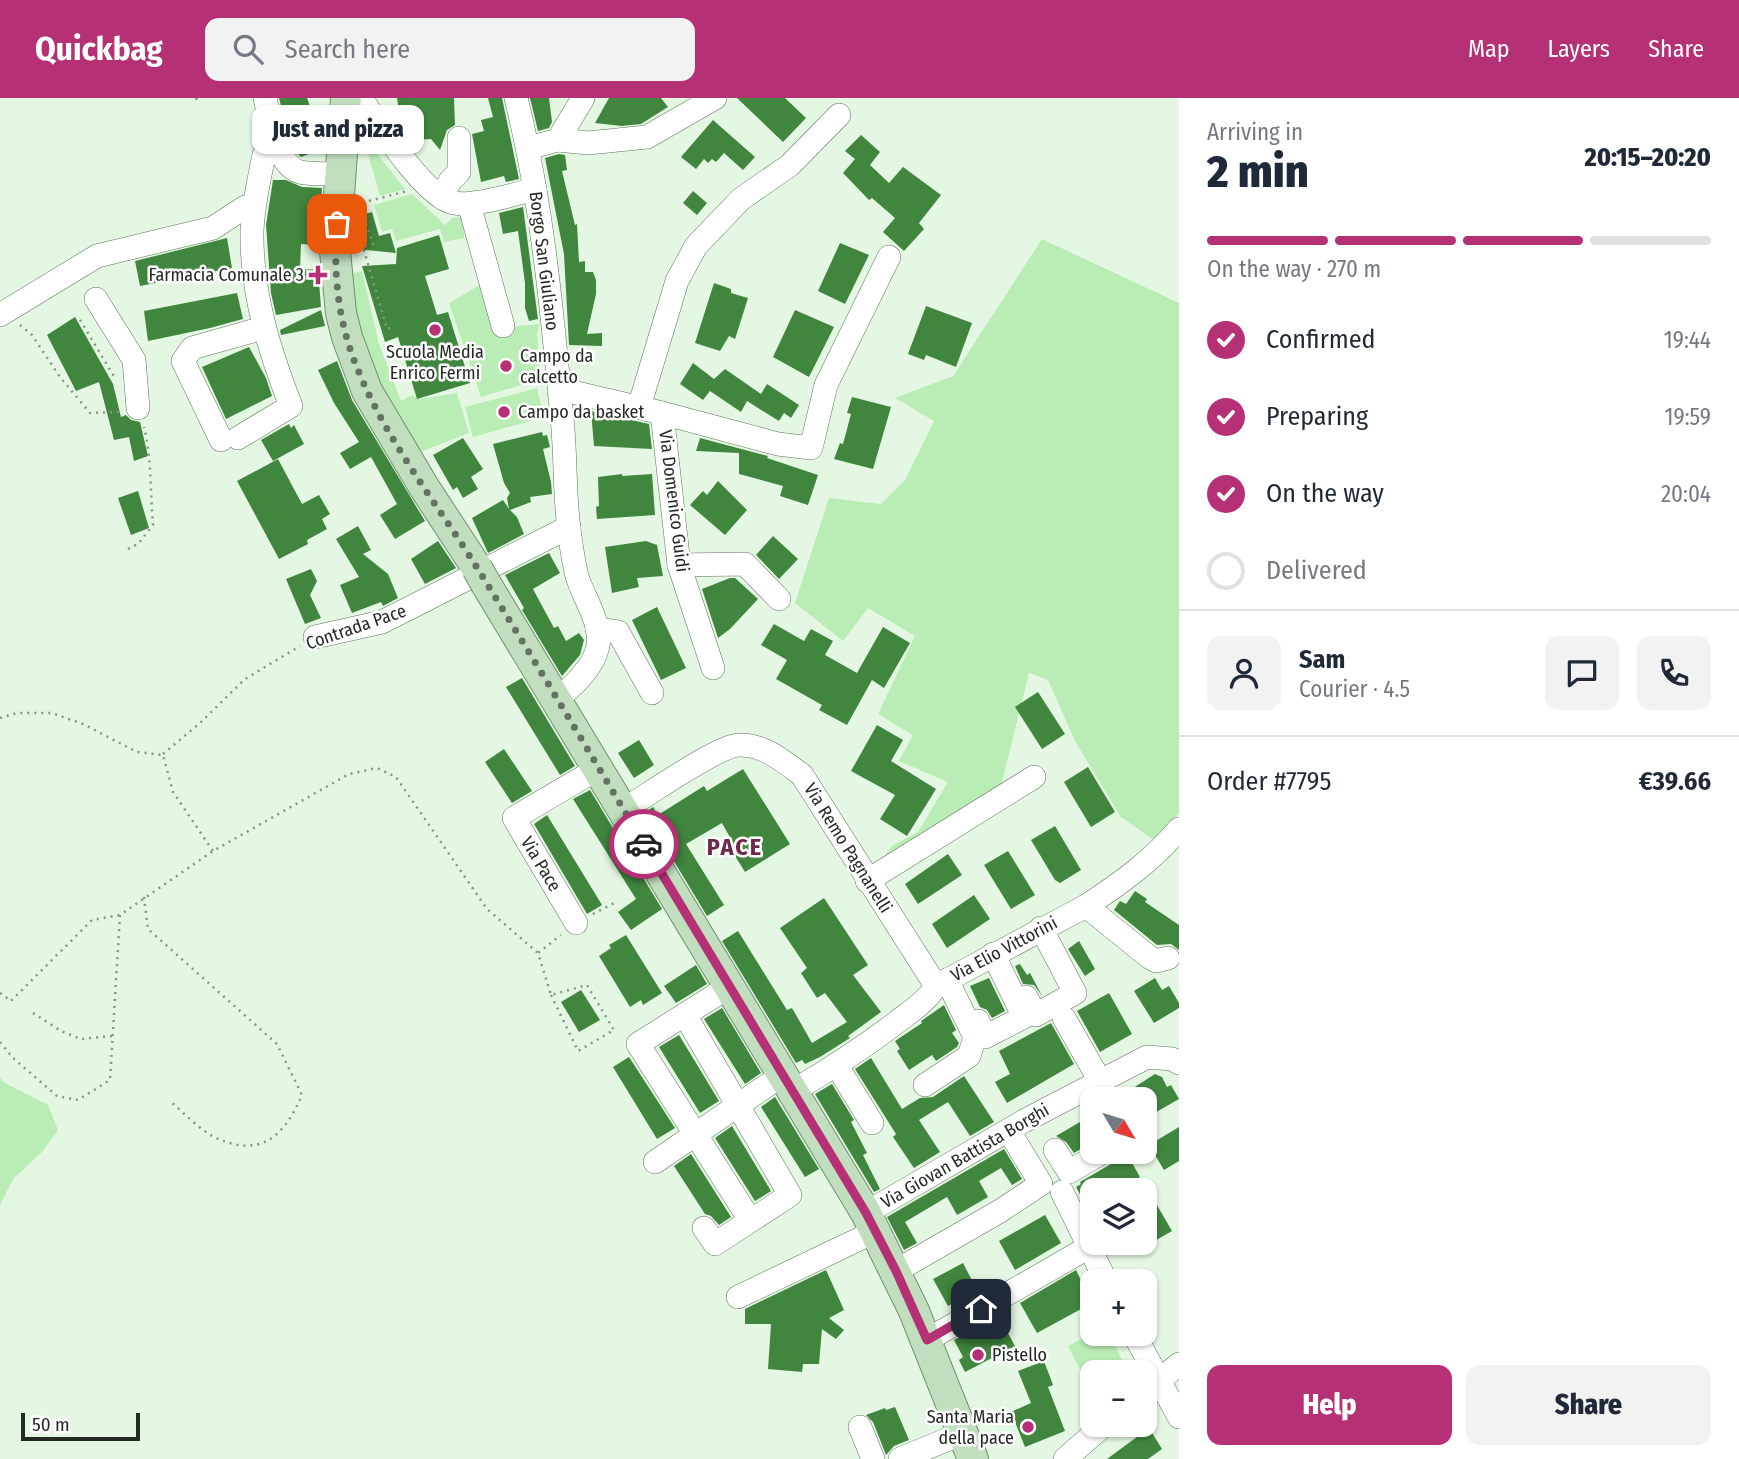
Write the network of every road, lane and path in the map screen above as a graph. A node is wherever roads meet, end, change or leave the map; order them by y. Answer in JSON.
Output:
{"nodes":[{"id":1,"x":265,"y":98,"type":"edge"},
{"id":2,"x":346,"y":98,"type":"edge"},
{"id":3,"x":361,"y":98,"type":"edge"},
{"id":4,"x":516,"y":98,"type":"edge"},
{"id":5,"x":583,"y":98,"type":"edge"},
{"id":6,"x":715,"y":98,"type":"edge"},
{"id":7,"x":839,"y":115,"type":"dead end"},
{"id":8,"x":459,"y":138,"type":"dead end"},
{"id":9,"x":558,"y":140,"type":"junction"},
{"id":10,"x":276,"y":144,"type":"junction"},
{"id":11,"x":528,"y":148,"type":"junction"},
{"id":12,"x":340,"y":174,"type":"junction"},
{"id":13,"x":535,"y":189,"type":"junction"},
{"id":14,"x":407,"y":191,"type":"dead end"},
{"id":15,"x":442,"y":198,"type":"junction"},
{"id":16,"x":369,"y":201,"type":"dead end"},
{"id":17,"x":469,"y":204,"type":"junction"},
{"id":18,"x":254,"y":207,"type":"junction"},
{"id":19,"x":361,"y":207,"type":"dead end"},
{"id":20,"x":889,"y":257,"type":"dead end"},
{"id":21,"x":96,"y":299,"type":"dead end"},
{"id":22,"x":2,"y":314,"type":"edge"},
{"id":23,"x":80,"y":320,"type":"dead end"},
{"id":24,"x":503,"y":326,"type":"dead end"},
{"id":25,"x":395,"y":327,"type":"dead end"},
{"id":26,"x":263,"y":328,"type":"junction"},
{"id":27,"x":116,"y":380,"type":"dead end"},
{"id":28,"x":559,"y":392,"type":"junction"},
{"id":29,"x":639,"y":407,"type":"junction"},
{"id":30,"x":131,"y":410,"type":"junction"},
{"id":31,"x":662,"y":413,"type":"junction"},
{"id":32,"x":569,"y":527,"type":"junction"},
{"id":33,"x":128,"y":549,"type":"dead end"},
{"id":34,"x":679,"y":565,"type":"junction"},
{"id":35,"x":779,"y":599,"type":"dead end"},
{"id":36,"x":597,"y":629,"type":"junction"},
{"id":37,"x":315,"y":638,"type":"joint"},
{"id":38,"x":713,"y":668,"type":"dead end"},
{"id":39,"x":652,"y":693,"type":"dead end"},
{"id":40,"x":556,"y":699,"type":"junction"},
{"id":41,"x":0,"y":718,"type":"edge"},
{"id":42,"x":163,"y":755,"type":"junction"},
{"id":43,"x":599,"y":768,"type":"junction"},
{"id":44,"x":1034,"y":777,"type":"dead end"},
{"id":45,"x":624,"y":809,"type":"junction"},
{"id":46,"x":1177,"y":836,"type":"edge"},
{"id":47,"x":213,"y":851,"type":"junction"},
{"id":48,"x":867,"y":881,"type":"junction"},
{"id":49,"x":144,"y":897,"type":"junction"},
{"id":50,"x":618,"y":901,"type":"dead end"},
{"id":51,"x":1086,"y":906,"type":"junction"},
{"id":52,"x":120,"y":915,"type":"junction"},
{"id":53,"x":576,"y":923,"type":"junction"},
{"id":54,"x":1041,"y":928,"type":"junction"},
{"id":55,"x":998,"y":951,"type":"junction"},
{"id":56,"x":538,"y":953,"type":"junction"},
{"id":57,"x":1168,"y":958,"type":"dead end"},
{"id":58,"x":941,"y":983,"type":"junction"},
{"id":59,"x":730,"y":986,"type":"junction"},
{"id":60,"x":0,"y":993,"type":"edge"},
{"id":61,"x":551,"y":995,"type":"junction"},
{"id":62,"x":33,"y":1013,"type":"dead end"},
{"id":63,"x":685,"y":1016,"type":"junction"},
{"id":64,"x":1064,"y":1018,"type":"dead end"},
{"id":65,"x":978,"y":1021,"type":"dead end"},
{"id":66,"x":112,"y":1036,"type":"junction"},
{"id":67,"x":0,"y":1042,"type":"edge"},
{"id":68,"x":1179,"y":1063,"type":"edge"},
{"id":69,"x":837,"y":1066,"type":"junction"},
{"id":70,"x":925,"y":1086,"type":"dead end"},
{"id":71,"x":783,"y":1087,"type":"junction"},
{"id":72,"x":1094,"y":1087,"type":"edge"},
{"id":73,"x":1098,"y":1087,"type":"edge"},
{"id":74,"x":1080,"y":1096,"type":"edge"},
{"id":75,"x":171,"y":1102,"type":"dead end"},
{"id":76,"x":738,"y":1105,"type":"junction"},
{"id":77,"x":872,"y":1123,"type":"dead end"},
{"id":78,"x":1009,"y":1131,"type":"junction"},
{"id":79,"x":695,"y":1133,"type":"junction"},
{"id":80,"x":1055,"y":1150,"type":"dead end"},
{"id":81,"x":655,"y":1162,"type":"dead end"},
{"id":82,"x":1083,"y":1164,"type":"edge"},
{"id":83,"x":1062,"y":1192,"type":"dead end"},
{"id":84,"x":750,"y":1220,"type":"junction"},
{"id":85,"x":871,"y":1222,"type":"junction"},
{"id":86,"x":704,"y":1228,"type":"dead end"},
{"id":87,"x":1080,"y":1229,"type":"edge"},
{"id":88,"x":1080,"y":1252,"type":"edge"},
{"id":89,"x":896,"y":1271,"type":"junction"},
{"id":90,"x":738,"y":1297,"type":"dead end"},
{"id":91,"x":927,"y":1340,"type":"junction"},
{"id":92,"x":1179,"y":1364,"type":"edge"},
{"id":93,"x":1157,"y":1383,"type":"edge"},
{"id":94,"x":1157,"y":1393,"type":"edge"},
{"id":95,"x":1179,"y":1417,"type":"edge"},
{"id":96,"x":860,"y":1427,"type":"dead end"},
{"id":97,"x":1090,"y":1437,"type":"edge"},
{"id":98,"x":968,"y":1446,"type":"edge"},
{"id":99,"x":873,"y":1459,"type":"edge"},
{"id":100,"x":900,"y":1459,"type":"edge"},
{"id":101,"x":1065,"y":1459,"type":"edge"}],
"edges":[{"from":1,"to":10,"type":"street"},
{"from":2,"to":12,"type":"main road"},
{"from":3,"to":15,"type":"street"},
{"from":4,"to":11,"type":"street","name":"Borgo San Giuliano"},
{"from":5,"to":9,"type":"street"},
{"from":6,"to":9,"type":"street"},
{"from":7,"to":29,"type":"street"},
{"from":8,"to":15,"type":"street"},
{"from":9,"to":11,"type":"street"},
{"from":10,"to":12,"type":"street"},
{"from":10,"to":18,"type":"street"},
{"from":11,"to":13,"type":"street","name":"Borgo San Giuliano"},
{"from":12,"to":40,"type":"main road"},
{"from":13,"to":17,"type":"street"},
{"from":13,"to":28,"type":"street","name":"Borgo San Giuliano"},
{"from":14,"to":16,"type":"path"},
{"from":15,"to":17,"type":"street"},
{"from":17,"to":24,"type":"street"},
{"from":18,"to":22,"type":"street"},
{"from":18,"to":26,"type":"street"},
{"from":19,"to":25,"type":"path"},
{"from":20,"to":31,"type":"street"},
{"from":21,"to":30,"type":"street"},
{"from":22,"to":30,"type":"path"},
{"from":23,"to":27,"type":"path"},
{"from":26,"to":26,"type":"street"},
{"from":28,"to":29,"type":"street"},
{"from":28,"to":32,"type":"street","name":"Borgo San Giuliano"},
{"from":29,"to":31,"type":"street"},
{"from":30,"to":33,"type":"path"},
{"from":31,"to":34,"type":"street","name":"Via Domenico Guidi"},
{"from":32,"to":36,"type":"street","name":"Borgo San Giuliano"},
{"from":32,"to":37,"type":"street","name":"Contrada Pace"},
{"from":34,"to":35,"type":"street"},
{"from":34,"to":38,"type":"street","name":"Via Domenico Guidi"},
{"from":36,"to":39,"type":"street"},
{"from":36,"to":40,"type":"street"},
{"from":37,"to":42,"type":"path","name":"Contrada Pace"},
{"from":40,"to":43,"type":"main road"},
{"from":41,"to":42,"type":"path"},
{"from":42,"to":47,"type":"path"},
{"from":43,"to":45,"type":"main road"},
{"from":43,"to":53,"type":"street","name":"Via Pace"},
{"from":44,"to":48,"type":"street"},
{"from":45,"to":48,"type":"street","name":"Via Remo Pagnanelli"},
{"from":45,"to":59,"type":"main road"},
{"from":46,"to":51,"type":"street","name":"Via Elio Vittorini"},
{"from":47,"to":49,"type":"path"},
{"from":47,"to":56,"type":"path"},
{"from":48,"to":58,"type":"street","name":"Via Remo Pagnanelli"},
{"from":49,"to":52,"type":"path"},
{"from":49,"to":75,"type":"path"},
{"from":50,"to":53,"type":"path"},
{"from":51,"to":54,"type":"street","name":"Via Elio Vittorini"},
{"from":51,"to":57,"type":"street"},
{"from":52,"to":60,"type":"path"},
{"from":52,"to":66,"type":"path"},
{"from":53,"to":56,"type":"path"},
{"from":54,"to":55,"type":"street","name":"Via Elio Vittorini"},
{"from":54,"to":55,"type":"street"},
{"from":55,"to":58,"type":"street","name":"Via Elio Vittorini"},
{"from":55,"to":65,"type":"street"},
{"from":56,"to":61,"type":"path"},
{"from":58,"to":69,"type":"street","name":"Via Elio Vittorini"},
{"from":58,"to":70,"type":"street","name":"Via Remo Pagnanelli"},
{"from":59,"to":63,"type":"street"},
{"from":59,"to":71,"type":"main road"},
{"from":61,"to":61,"type":"path"},
{"from":62,"to":66,"type":"path"},
{"from":63,"to":76,"type":"street"},
{"from":63,"to":79,"type":"street"},
{"from":64,"to":72,"type":"street"},
{"from":66,"to":67,"type":"path"},
{"from":68,"to":73,"type":"street","name":"Via Giovan Battista Borghi"},
{"from":69,"to":71,"type":"street","name":"Via Elio Vittorini"},
{"from":69,"to":77,"type":"street"},
{"from":71,"to":76,"type":"street","name":"Via Elio Vittorini"},
{"from":71,"to":85,"type":"main road"},
{"from":74,"to":78,"type":"street","name":"Via Giovan Battista Borghi"},
{"from":76,"to":79,"type":"street","name":"Via Elio Vittorini"},
{"from":76,"to":84,"type":"street"},
{"from":78,"to":85,"type":"street","name":"Via Giovan Battista Borghi"},
{"from":78,"to":89,"type":"street"},
{"from":79,"to":81,"type":"street","name":"Via Elio Vittorini"},
{"from":79,"to":84,"type":"street"},
{"from":80,"to":82,"type":"street"},
{"from":83,"to":87,"type":"street"},
{"from":84,"to":86,"type":"street"},
{"from":85,"to":89,"type":"main road"},
{"from":85,"to":90,"type":"street","name":"Via Giovan Battista Borghi"},
{"from":88,"to":91,"type":"street"},
{"from":89,"to":91,"type":"main road"},
{"from":91,"to":98,"type":"main road"},
{"from":92,"to":93,"type":"street"},
{"from":94,"to":95,"type":"street"},
{"from":96,"to":99,"type":"street"},
{"from":97,"to":101,"type":"street"},
{"from":98,"to":100,"type":"street"}]}
